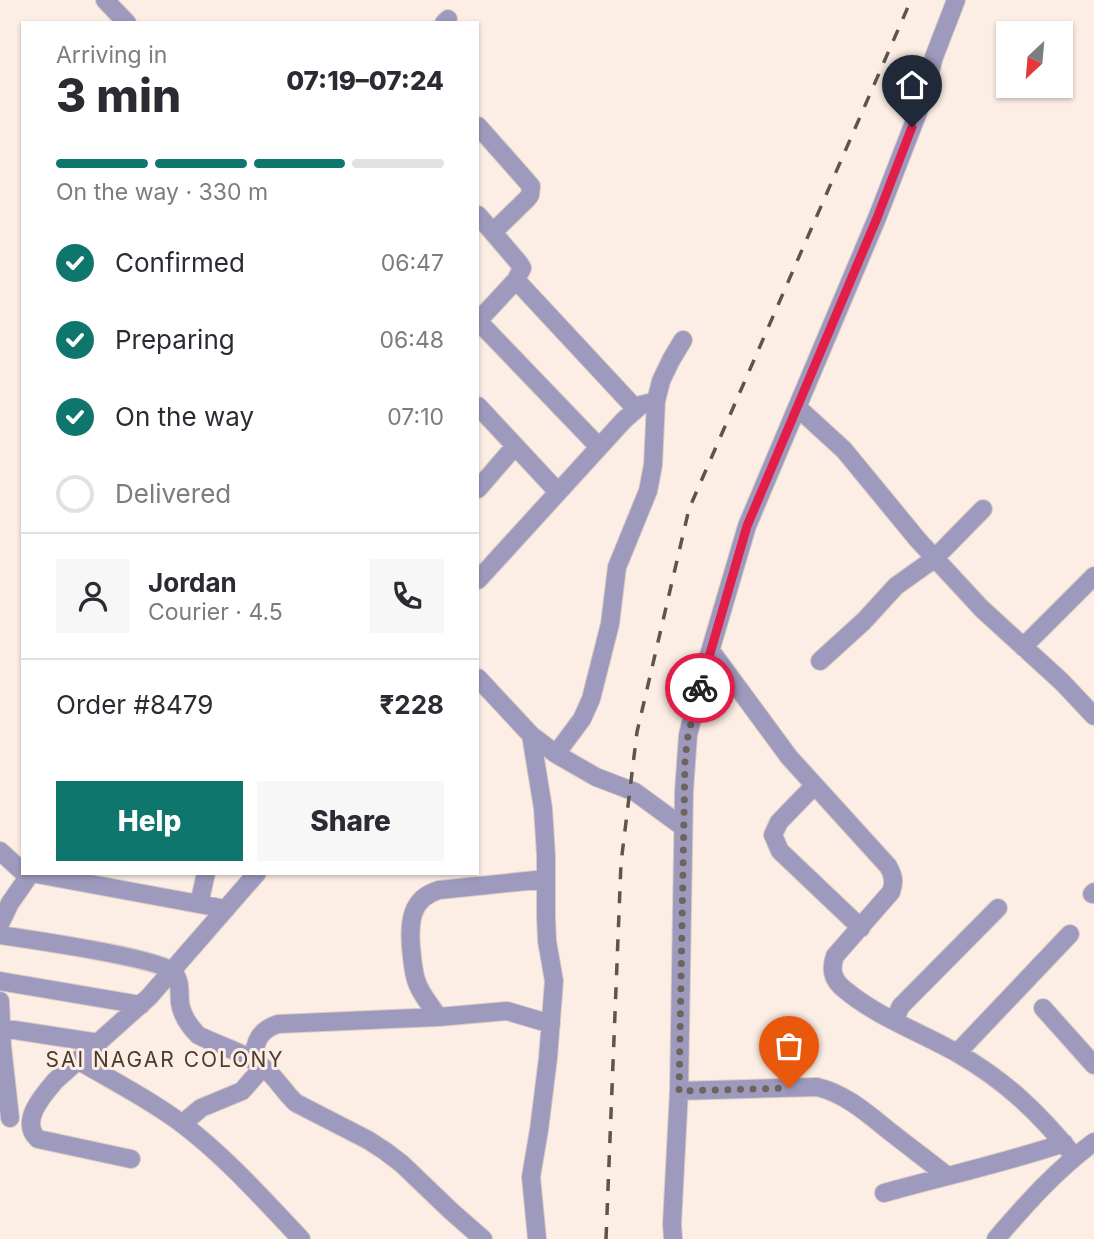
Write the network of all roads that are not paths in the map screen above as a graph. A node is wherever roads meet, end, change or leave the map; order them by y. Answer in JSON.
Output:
{"nodes":[{"id":1,"x":104,"y":0,"type":"edge"},
{"id":2,"x":956,"y":0,"type":"edge"},
{"id":3,"x":125,"y":21,"type":"edge"},
{"id":4,"x":479,"y":127,"type":"edge"},
{"id":5,"x":479,"y":216,"type":"edge"},
{"id":6,"x":493,"y":232,"type":"junction"},
{"id":7,"x":516,"y":280,"type":"junction"},
{"id":8,"x":479,"y":320,"type":"edge"},
{"id":9,"x":479,"y":322,"type":"edge"},
{"id":10,"x":683,"y":340,"type":"dead end"},
{"id":11,"x":656,"y":401,"type":"junction"},
{"id":12,"x":479,"y":407,"type":"edge"},
{"id":13,"x":797,"y":407,"type":"junction"},
{"id":14,"x":636,"y":408,"type":"junction"},
{"id":15,"x":515,"y":446,"type":"junction"},
{"id":16,"x":599,"y":447,"type":"junction"},
{"id":17,"x":479,"y":488,"type":"edge"},
{"id":18,"x":558,"y":492,"type":"junction"},
{"id":19,"x":983,"y":509,"type":"dead end"},
{"id":20,"x":934,"y":559,"type":"junction"},
{"id":21,"x":1094,"y":576,"type":"edge"},
{"id":22,"x":479,"y":579,"type":"edge"},
{"id":23,"x":1023,"y":647,"type":"junction"},
{"id":24,"x":711,"y":650,"type":"junction"},
{"id":25,"x":820,"y":661,"type":"dead end"},
{"id":26,"x":479,"y":679,"type":"edge"},
{"id":27,"x":1094,"y":716,"type":"edge"},
{"id":28,"x":531,"y":735,"type":"junction"},
{"id":29,"x":556,"y":754,"type":"junction"},
{"id":30,"x":814,"y":786,"type":"junction"},
{"id":31,"x":683,"y":827,"type":"junction"},
{"id":32,"x":0,"y":851,"type":"edge"},
{"id":33,"x":21,"y":869,"type":"edge"},
{"id":34,"x":26,"y":875,"type":"edge"},
{"id":35,"x":33,"y":875,"type":"edge"},
{"id":36,"x":206,"y":875,"type":"edge"},
{"id":37,"x":255,"y":875,"type":"edge"},
{"id":38,"x":546,"y":879,"type":"junction"},
{"id":39,"x":199,"y":904,"type":"junction"},
{"id":40,"x":998,"y":908,"type":"dead end"},
{"id":41,"x":226,"y":909,"type":"junction"},
{"id":42,"x":0,"y":924,"type":"edge"},
{"id":43,"x":861,"y":928,"type":"junction"},
{"id":44,"x":1070,"y":934,"type":"dead end"},
{"id":45,"x":0,"y":935,"type":"edge"},
{"id":46,"x":173,"y":971,"type":"junction"},
{"id":47,"x":0,"y":981,"type":"edge"},
{"id":48,"x":0,"y":1001,"type":"edge"},
{"id":49,"x":141,"y":1004,"type":"junction"},
{"id":50,"x":1044,"y":1008,"type":"dead end"},
{"id":51,"x":438,"y":1017,"type":"junction"},
{"id":52,"x":894,"y":1020,"type":"junction"},
{"id":53,"x":551,"y":1024,"type":"junction"},
{"id":54,"x":1,"y":1028,"type":"edge"},
{"id":55,"x":99,"y":1043,"type":"junction"},
{"id":56,"x":957,"y":1053,"type":"junction"},
{"id":57,"x":79,"y":1061,"type":"junction"},
{"id":58,"x":258,"y":1063,"type":"junction"},
{"id":59,"x":1094,"y":1065,"type":"edge"},
{"id":60,"x":679,"y":1091,"type":"junction"},
{"id":61,"x":10,"y":1118,"type":"dead end"},
{"id":62,"x":182,"y":1124,"type":"junction"},
{"id":63,"x":1093,"y":1145,"type":"edge"},
{"id":64,"x":1069,"y":1150,"type":"junction"},
{"id":65,"x":131,"y":1159,"type":"dead end"},
{"id":66,"x":946,"y":1175,"type":"junction"},
{"id":67,"x":884,"y":1192,"type":"dead end"},
{"id":68,"x":301,"y":1239,"type":"edge"},
{"id":69,"x":483,"y":1239,"type":"edge"},
{"id":70,"x":537,"y":1239,"type":"edge"},
{"id":71,"x":673,"y":1239,"type":"edge"},
{"id":72,"x":996,"y":1239,"type":"edge"}],
"edges":[{"from":1,"to":3,"type":"street"},
{"from":2,"to":13,"type":"street"},
{"from":4,"to":6,"type":"street"},
{"from":5,"to":6,"type":"street"},
{"from":6,"to":7,"type":"street"},
{"from":7,"to":8,"type":"street"},
{"from":7,"to":14,"type":"street"},
{"from":9,"to":16,"type":"street"},
{"from":10,"to":11,"type":"street"},
{"from":11,"to":14,"type":"street"},
{"from":11,"to":29,"type":"street"},
{"from":12,"to":15,"type":"street"},
{"from":13,"to":20,"type":"street"},
{"from":13,"to":24,"type":"street"},
{"from":14,"to":16,"type":"street"},
{"from":15,"to":17,"type":"street"},
{"from":15,"to":18,"type":"street"},
{"from":16,"to":18,"type":"street"},
{"from":18,"to":22,"type":"street"},
{"from":19,"to":20,"type":"street"},
{"from":20,"to":23,"type":"street"},
{"from":20,"to":25,"type":"street"},
{"from":21,"to":23,"type":"street"},
{"from":23,"to":27,"type":"street"},
{"from":24,"to":30,"type":"street"},
{"from":24,"to":31,"type":"street"},
{"from":26,"to":28,"type":"street"},
{"from":28,"to":29,"type":"street"},
{"from":28,"to":38,"type":"street"},
{"from":29,"to":31,"type":"street"},
{"from":30,"to":43,"type":"street"},
{"from":30,"to":43,"type":"street"},
{"from":31,"to":60,"type":"street"},
{"from":32,"to":33,"type":"street"},
{"from":34,"to":42,"type":"street"},
{"from":35,"to":39,"type":"street"},
{"from":36,"to":39,"type":"street"},
{"from":37,"to":41,"type":"street"},
{"from":38,"to":51,"type":"street"},
{"from":38,"to":53,"type":"street"},
{"from":39,"to":41,"type":"street"},
{"from":40,"to":52,"type":"street"},
{"from":41,"to":46,"type":"street"},
{"from":43,"to":52,"type":"street"},
{"from":44,"to":56,"type":"street"},
{"from":45,"to":46,"type":"street"},
{"from":46,"to":49,"type":"street"},
{"from":46,"to":58,"type":"street"},
{"from":47,"to":49,"type":"street"},
{"from":48,"to":54,"type":"street"},
{"from":49,"to":55,"type":"street"},
{"from":50,"to":59,"type":"street"},
{"from":51,"to":53,"type":"street"},
{"from":51,"to":58,"type":"street"},
{"from":52,"to":56,"type":"street"},
{"from":53,"to":70,"type":"street"},
{"from":54,"to":55,"type":"street"},
{"from":54,"to":61,"type":"street"},
{"from":55,"to":57,"type":"street"},
{"from":56,"to":64,"type":"street"},
{"from":57,"to":62,"type":"street"},
{"from":57,"to":65,"type":"street"},
{"from":58,"to":62,"type":"street"},
{"from":58,"to":69,"type":"street"},
{"from":60,"to":66,"type":"street"},
{"from":60,"to":71,"type":"street"},
{"from":62,"to":68,"type":"street"},
{"from":63,"to":64,"type":"street"},
{"from":64,"to":66,"type":"street"},
{"from":64,"to":72,"type":"street"},
{"from":66,"to":67,"type":"street"}]}
